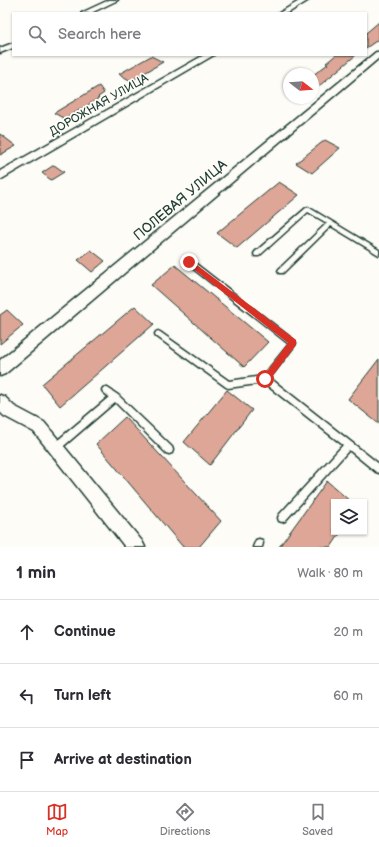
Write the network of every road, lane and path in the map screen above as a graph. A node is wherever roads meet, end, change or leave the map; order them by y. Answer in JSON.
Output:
{"nodes":[{"id":1,"x":115,"y":0,"type":"edge"},
{"id":2,"x":306,"y":0,"type":"edge"},
{"id":3,"x":87,"y":12,"type":"edge"},
{"id":4,"x":285,"y":12,"type":"edge"},
{"id":5,"x":12,"y":45,"type":"edge"},
{"id":6,"x":0,"y":51,"type":"edge"},
{"id":7,"x":379,"y":54,"type":"edge"},
{"id":8,"x":208,"y":56,"type":"edge"},
{"id":9,"x":0,"y":176,"type":"edge"},
{"id":10,"x":331,"y":223,"type":"junction"},
{"id":11,"x":379,"y":253,"type":"edge"},
{"id":12,"x":257,"y":254,"type":"dead end"},
{"id":13,"x":189,"y":262,"type":"dead end"},
{"id":14,"x":281,"y":271,"type":"dead end"},
{"id":15,"x":158,"y":334,"type":"dead end"},
{"id":16,"x":0,"y":369,"type":"edge"},
{"id":17,"x":265,"y":379,"type":"junction"},
{"id":18,"x":106,"y":390,"type":"dead end"},
{"id":19,"x":115,"y":397,"type":"junction"},
{"id":20,"x":0,"y":402,"type":"edge"},
{"id":21,"x":348,"y":445,"type":"junction"},
{"id":22,"x":55,"y":448,"type":"junction"},
{"id":23,"x":169,"y":450,"type":"dead end"},
{"id":24,"x":379,"y":468,"type":"edge"},
{"id":25,"x":282,"y":518,"type":"dead end"},
{"id":26,"x":136,"y":547,"type":"edge"}],
"edges":[{"from":1,"to":3,"type":"street"},
{"from":2,"to":4,"type":"street"},
{"from":5,"to":6,"type":"street"},
{"from":7,"to":16,"type":"street","name":"ПОЛЕВАЯ УЛИЦА"},
{"from":8,"to":9,"type":"street","name":"ДОРОЖНАЯ УЛИЦА"},
{"from":10,"to":11,"type":"lane"},
{"from":10,"to":12,"type":"lane"},
{"from":10,"to":14,"type":"lane"},
{"from":13,"to":17,"type":"lane"},
{"from":15,"to":17,"type":"lane"},
{"from":17,"to":21,"type":"lane"},
{"from":18,"to":19,"type":"lane"},
{"from":19,"to":22,"type":"lane"},
{"from":19,"to":23,"type":"lane"},
{"from":20,"to":22,"type":"street"},
{"from":21,"to":24,"type":"lane"},
{"from":21,"to":25,"type":"lane"},
{"from":22,"to":26,"type":"street"}]}
